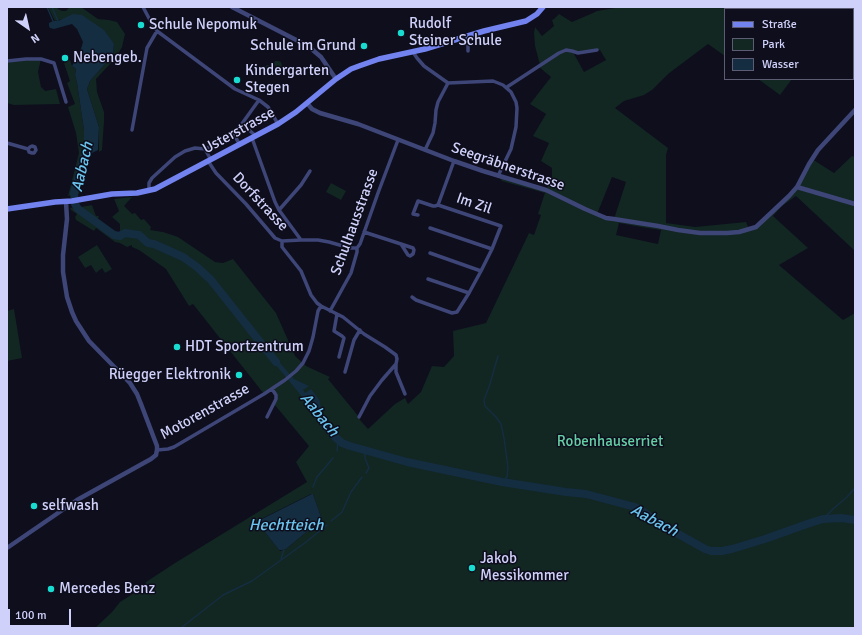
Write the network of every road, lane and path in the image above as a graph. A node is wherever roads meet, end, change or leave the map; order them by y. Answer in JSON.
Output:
{"nodes":[{"id":1,"x":143,"y":7,"type":"edge"},
{"id":2,"x":232,"y":7,"type":"edge"},
{"id":3,"x":543,"y":7,"type":"edge"},
{"id":4,"x":157,"y":31,"type":"junction"},
{"id":5,"x":468,"y":36,"type":"junction"},
{"id":6,"x":597,"y":50,"type":"dead end"},
{"id":7,"x":468,"y":51,"type":"dead end"},
{"id":8,"x":414,"y":52,"type":"junction"},
{"id":9,"x":7,"y":61,"type":"edge"},
{"id":10,"x":336,"y":79,"type":"junction"},
{"id":11,"x":448,"y":82,"type":"junction"},
{"id":12,"x":507,"y":87,"type":"junction"},
{"id":13,"x":259,"y":100,"type":"junction"},
{"id":14,"x":66,"y":102,"type":"dead end"},
{"id":15,"x":307,"y":103,"type":"junction"},
{"id":16,"x":855,"y":110,"type":"edge"},
{"id":17,"x":242,"y":124,"type":"junction"},
{"id":18,"x":278,"y":124,"type":"junction"},
{"id":19,"x":132,"y":130,"type":"dead end"},
{"id":20,"x":233,"y":133,"type":"junction"},
{"id":21,"x":254,"y":137,"type":"junction"},
{"id":22,"x":398,"y":140,"type":"junction"},
{"id":23,"x":7,"y":143,"type":"edge"},
{"id":24,"x":240,"y":145,"type":"junction"},
{"id":25,"x":28,"y":149,"type":"dead end"},
{"id":26,"x":205,"y":149,"type":"junction"},
{"id":27,"x":425,"y":150,"type":"junction"},
{"id":28,"x":210,"y":161,"type":"junction"},
{"id":29,"x":454,"y":161,"type":"junction"},
{"id":30,"x":310,"y":172,"type":"dead end"},
{"id":31,"x":498,"y":176,"type":"junction"},
{"id":32,"x":796,"y":187,"type":"junction"},
{"id":33,"x":149,"y":191,"type":"junction"},
{"id":34,"x":69,"y":201,"type":"junction"},
{"id":35,"x":438,"y":204,"type":"junction"},
{"id":36,"x":855,"y":204,"type":"edge"},
{"id":37,"x":7,"y":209,"type":"edge"},
{"id":38,"x":279,"y":210,"type":"junction"},
{"id":39,"x":418,"y":215,"type":"dead end"},
{"id":40,"x":430,"y":228,"type":"dead end"},
{"id":41,"x":364,"y":232,"type":"junction"},
{"id":42,"x":301,"y":240,"type":"junction"},
{"id":43,"x":282,"y":241,"type":"junction"},
{"id":44,"x":401,"y":244,"type":"dead end"},
{"id":45,"x":357,"y":248,"type":"junction"},
{"id":46,"x":492,"y":249,"type":"junction"},
{"id":47,"x":430,"y":253,"type":"dead end"},
{"id":48,"x":481,"y":271,"type":"junction"},
{"id":49,"x":428,"y":279,"type":"dead end"},
{"id":50,"x":469,"y":293,"type":"junction"},
{"id":51,"x":412,"y":296,"type":"dead end"},
{"id":52,"x":321,"y":306,"type":"junction"},
{"id":53,"x":330,"y":311,"type":"junction"},
{"id":54,"x":337,"y":314,"type":"junction"},
{"id":55,"x":360,"y":330,"type":"junction"},
{"id":56,"x":338,"y":357,"type":"dead end"},
{"id":57,"x":396,"y":364,"type":"junction"},
{"id":58,"x":345,"y":372,"type":"dead end"},
{"id":59,"x":272,"y":388,"type":"junction"},
{"id":60,"x":405,"y":394,"type":"dead end"},
{"id":61,"x":267,"y":417,"type":"dead end"},
{"id":62,"x":359,"y":417,"type":"dead end"},
{"id":63,"x":157,"y":450,"type":"junction"},
{"id":64,"x":7,"y":548,"type":"edge"}],
"edges":[{"from":1,"to":4,"type":"street"},
{"from":2,"to":10,"type":"street"},
{"from":3,"to":5,"type":"main road","name":"Usterstrasse"},
{"from":4,"to":13,"type":"street"},
{"from":4,"to":19,"type":"street"},
{"from":5,"to":7,"type":"street"},
{"from":5,"to":8,"type":"main road","name":"Usterstrasse"},
{"from":6,"to":12,"type":"street"},
{"from":8,"to":10,"type":"main road","name":"Usterstrasse"},
{"from":8,"to":11,"type":"street"},
{"from":9,"to":14,"type":"street"},
{"from":10,"to":15,"type":"main road","name":"Usterstrasse"},
{"from":11,"to":12,"type":"street"},
{"from":11,"to":27,"type":"street"},
{"from":12,"to":31,"type":"street"},
{"from":13,"to":17,"type":"street"},
{"from":13,"to":18,"type":"street"},
{"from":15,"to":18,"type":"main road","name":"Usterstrasse"},
{"from":15,"to":22,"type":"street","name":"Seegräbnerstrasse"},
{"from":16,"to":32,"type":"street"},
{"from":17,"to":20,"type":"street"},
{"from":17,"to":21,"type":"street"},
{"from":18,"to":21,"type":"main road","name":"Usterstrasse"},
{"from":20,"to":24,"type":"street"},
{"from":20,"to":26,"type":"street"},
{"from":21,"to":24,"type":"main road","name":"Usterstrasse"},
{"from":21,"to":38,"type":"street"},
{"from":22,"to":27,"type":"street","name":"Seegräbnerstrasse"},
{"from":22,"to":41,"type":"street","name":"Schulhausstrasse"},
{"from":23,"to":25,"type":"street"},
{"from":24,"to":28,"type":"main road","name":"Usterstrasse"},
{"from":26,"to":28,"type":"street","name":"Dorfstrasse"},
{"from":26,"to":33,"type":"street"},
{"from":27,"to":29,"type":"street","name":"Seegräbnerstrasse"},
{"from":28,"to":33,"type":"main road","name":"Usterstrasse"},
{"from":28,"to":43,"type":"street","name":"Dorfstrasse"},
{"from":29,"to":31,"type":"street","name":"Seegräbnerstrasse"},
{"from":29,"to":35,"type":"street","name":"Im Zil"},
{"from":30,"to":38,"type":"street"},
{"from":31,"to":32,"type":"street","name":"Seegräbnerstrasse"},
{"from":32,"to":36,"type":"street"},
{"from":33,"to":34,"type":"main road","name":"Usterstrasse"},
{"from":34,"to":37,"type":"main road","name":"Usterstrasse"},
{"from":34,"to":63,"type":"street"},
{"from":35,"to":39,"type":"street","name":"Im Zil"},
{"from":35,"to":46,"type":"street","name":"Im Zil"},
{"from":38,"to":42,"type":"street"},
{"from":40,"to":46,"type":"street"},
{"from":41,"to":44,"type":"street"},
{"from":41,"to":45,"type":"street","name":"Schulhausstrasse"},
{"from":42,"to":43,"type":"street"},
{"from":42,"to":45,"type":"street"},
{"from":43,"to":52,"type":"street","name":"Dorfstrasse"},
{"from":45,"to":53,"type":"street","name":"Schulhausstrasse"},
{"from":46,"to":48,"type":"street","name":"Im Zil"},
{"from":47,"to":48,"type":"street"},
{"from":48,"to":50,"type":"street","name":"Im Zil"},
{"from":49,"to":50,"type":"street"},
{"from":50,"to":51,"type":"street","name":"Im Zil"},
{"from":52,"to":53,"type":"street","name":"Dorfstrasse"},
{"from":52,"to":59,"type":"street","name":"Motorenstrasse"},
{"from":53,"to":54,"type":"street","name":"Dorfstrasse"},
{"from":54,"to":55,"type":"street","name":"Dorfstrasse"},
{"from":54,"to":56,"type":"street"},
{"from":55,"to":57,"type":"street","name":"Dorfstrasse"},
{"from":55,"to":58,"type":"street"},
{"from":57,"to":60,"type":"street","name":"Dorfstrasse"},
{"from":57,"to":62,"type":"street"},
{"from":59,"to":61,"type":"street"},
{"from":59,"to":63,"type":"street","name":"Motorenstrasse"},
{"from":63,"to":64,"type":"street","name":"Motorenstrasse"}]}
